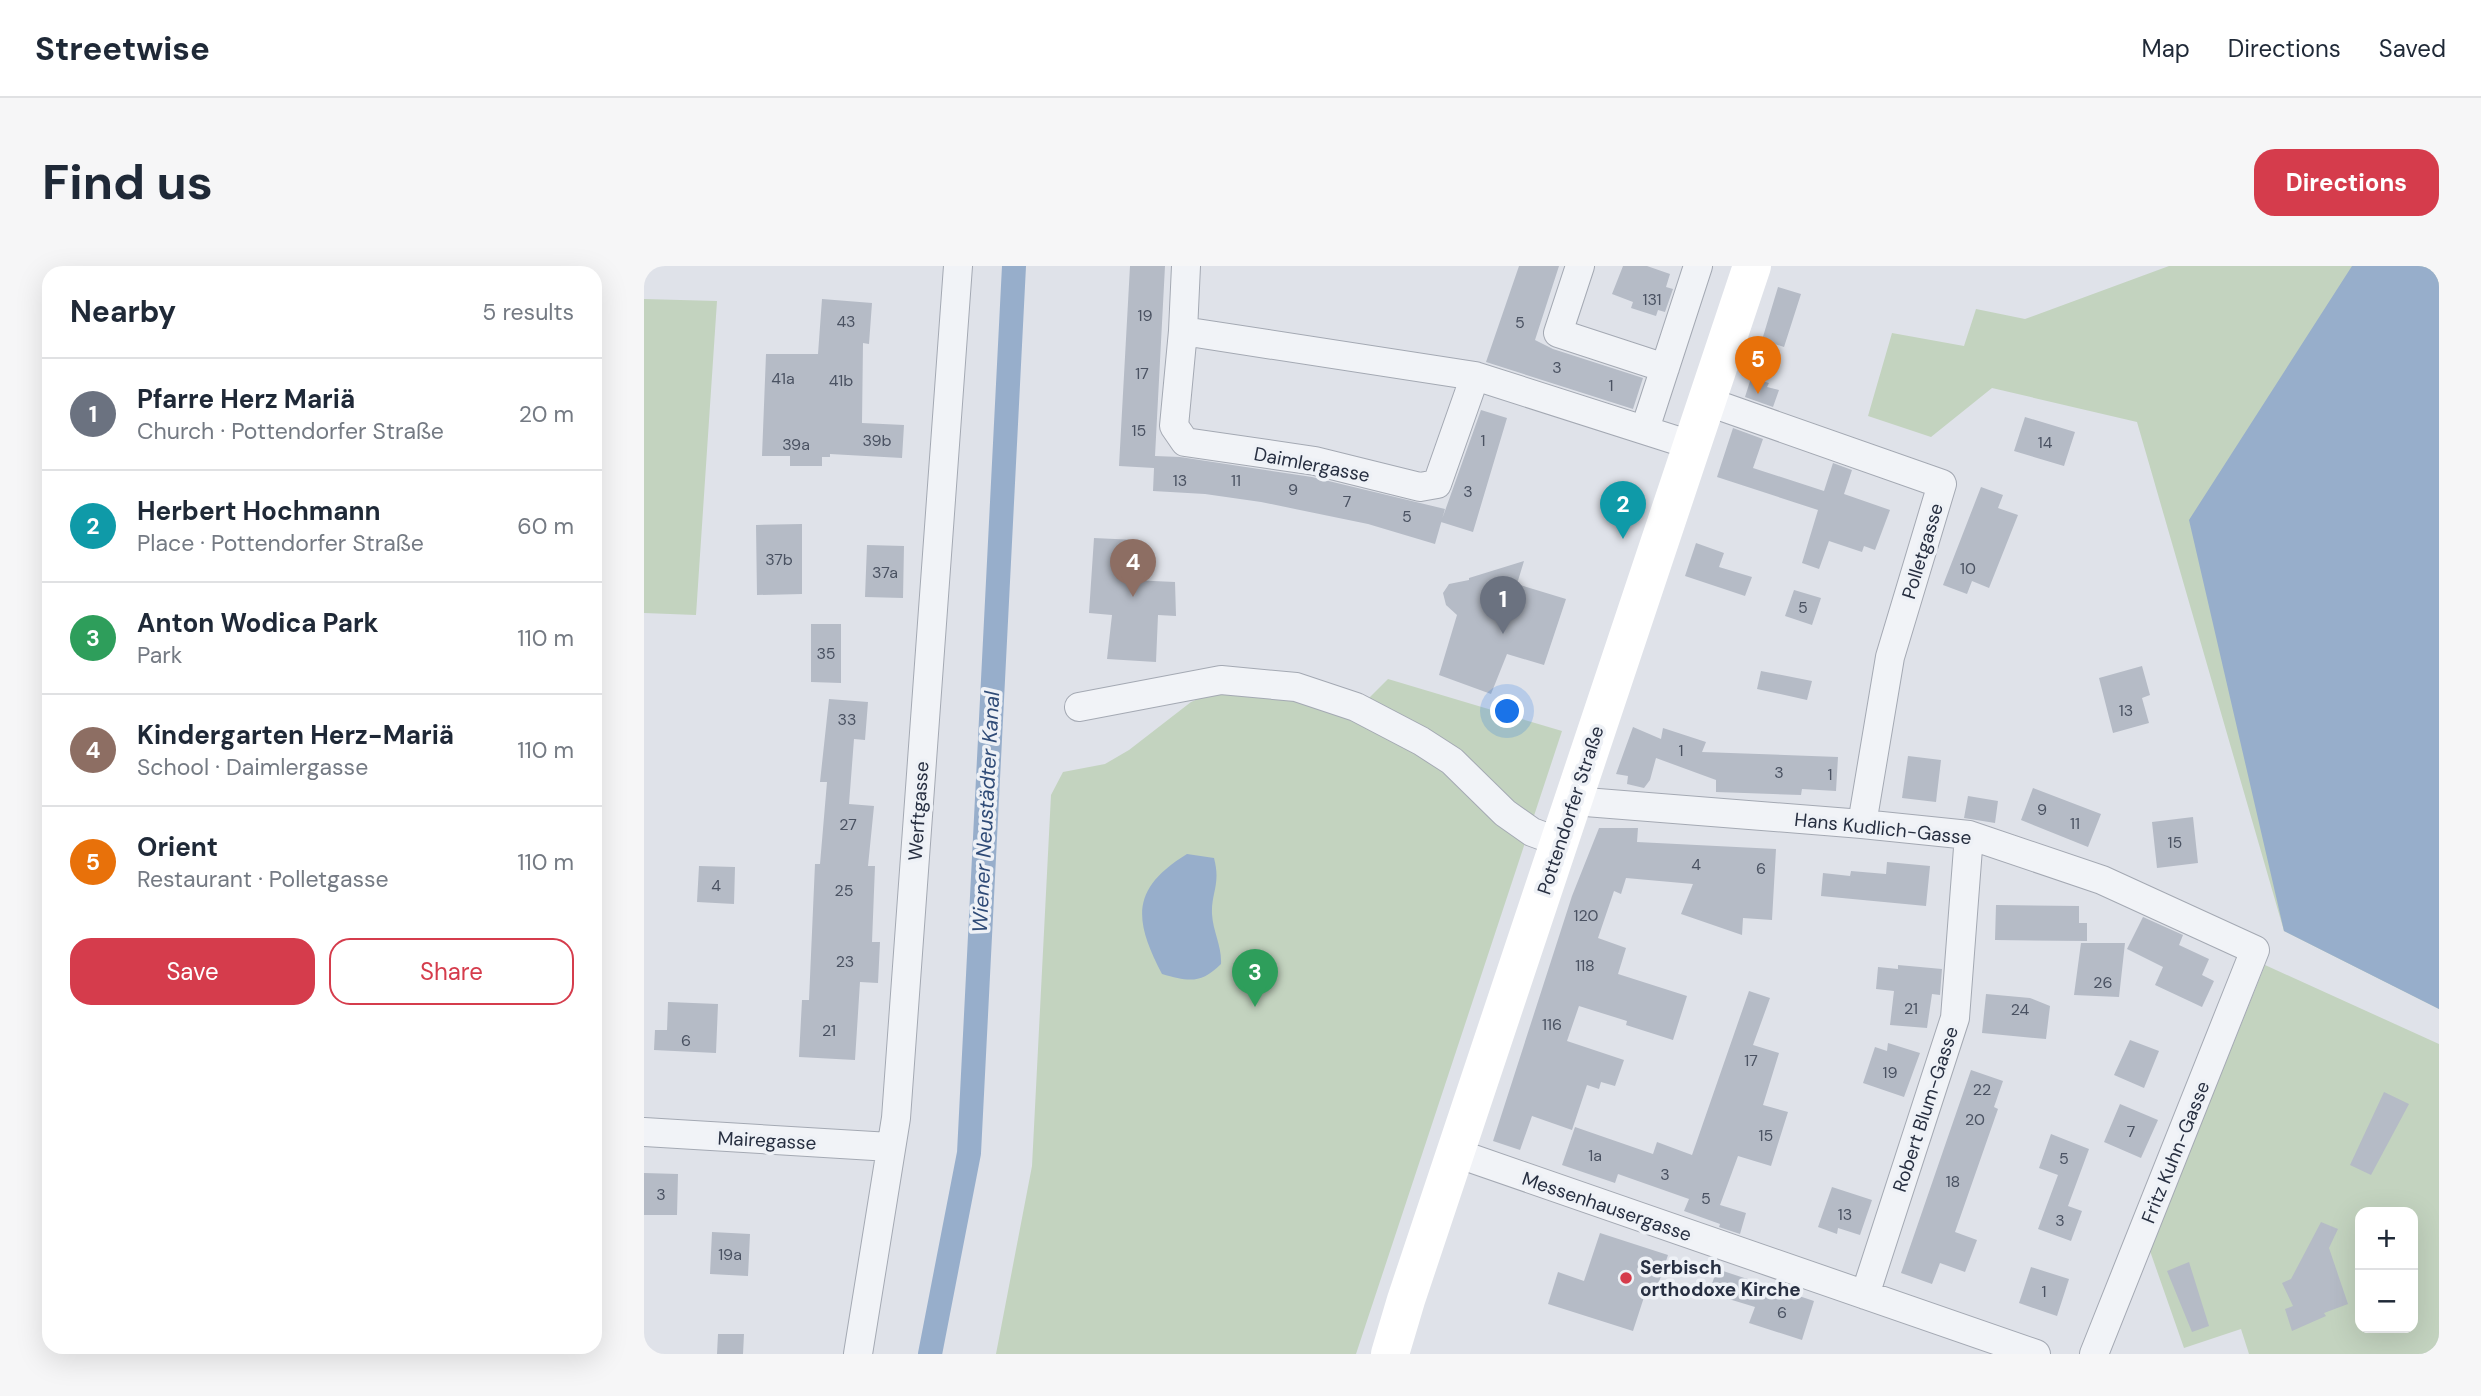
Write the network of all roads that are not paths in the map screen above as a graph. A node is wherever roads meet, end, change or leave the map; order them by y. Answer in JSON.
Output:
{"nodes":[{"id":1,"x":958,"y":266,"type":"edge"},
{"id":2,"x":1186,"y":266,"type":"edge"},
{"id":3,"x":1580,"y":266,"type":"edge"},
{"id":4,"x":1698,"y":266,"type":"edge"},
{"id":5,"x":1752,"y":266,"type":"edge"},
{"id":6,"x":1183,"y":331,"type":"junction"},
{"id":7,"x":1665,"y":368,"type":"junction"},
{"id":8,"x":1475,"y":376,"type":"junction"},
{"id":9,"x":1706,"y":401,"type":"junction"},
{"id":10,"x":1645,"y":429,"type":"junction"},
{"id":11,"x":1691,"y":445,"type":"junction"},
{"id":12,"x":1080,"y":707,"type":"dead end"},
{"id":13,"x":1573,"y":802,"type":"junction"},
{"id":14,"x":1862,"y":824,"type":"junction"},
{"id":15,"x":1969,"y":835,"type":"junction"},
{"id":16,"x":1559,"y":842,"type":"junction"},
{"id":17,"x":2255,"y":950,"type":"joint"},
{"id":18,"x":644,"y":1132,"type":"edge"},
{"id":19,"x":890,"y":1147,"type":"junction"},
{"id":20,"x":1456,"y":1153,"type":"junction"},
{"id":21,"x":1865,"y":1295,"type":"junction"},
{"id":22,"x":858,"y":1354,"type":"edge"},
{"id":23,"x":1390,"y":1354,"type":"edge"},
{"id":24,"x":2036,"y":1354,"type":"edge"},
{"id":25,"x":2094,"y":1354,"type":"edge"}],
"edges":[{"from":1,"to":19,"type":"street","name":"Werftgasse"},
{"from":2,"to":6,"type":"street","name":"Daimlergasse"},
{"from":3,"to":7,"type":"street"},
{"from":4,"to":7,"type":"street"},
{"from":5,"to":9,"type":"main road","name":"Pottendorfer Straße"},
{"from":6,"to":8,"type":"street"},
{"from":6,"to":8,"type":"street","name":"Daimlergasse"},
{"from":7,"to":10,"type":"street"},
{"from":8,"to":10,"type":"street"},
{"from":9,"to":11,"type":"main road","name":"Pottendorfer Straße"},
{"from":9,"to":14,"type":"street","name":"Polletgasse"},
{"from":10,"to":11,"type":"street"},
{"from":11,"to":13,"type":"main road","name":"Pottendorfer Straße"},
{"from":12,"to":16,"type":"street"},
{"from":13,"to":14,"type":"street","name":"Hans Kudlich-Gasse"},
{"from":13,"to":16,"type":"main road","name":"Pottendorfer Straße"},
{"from":14,"to":15,"type":"street","name":"Hans Kudlich-Gasse"},
{"from":15,"to":17,"type":"street","name":"Hans Kudlich-Gasse"},
{"from":15,"to":21,"type":"street","name":"Robert Blum-Gasse"},
{"from":16,"to":20,"type":"main road","name":"Pottendorfer Straße"},
{"from":17,"to":25,"type":"street","name":"Fritz Kuhn-Gasse"},
{"from":18,"to":19,"type":"street","name":"Mairegasse"},
{"from":19,"to":22,"type":"street","name":"Werftgasse"},
{"from":20,"to":21,"type":"street","name":"Messenhausergasse"},
{"from":20,"to":23,"type":"main road","name":"Pottendorfer Straße"},
{"from":21,"to":24,"type":"street","name":"Messenhausergasse"}]}
